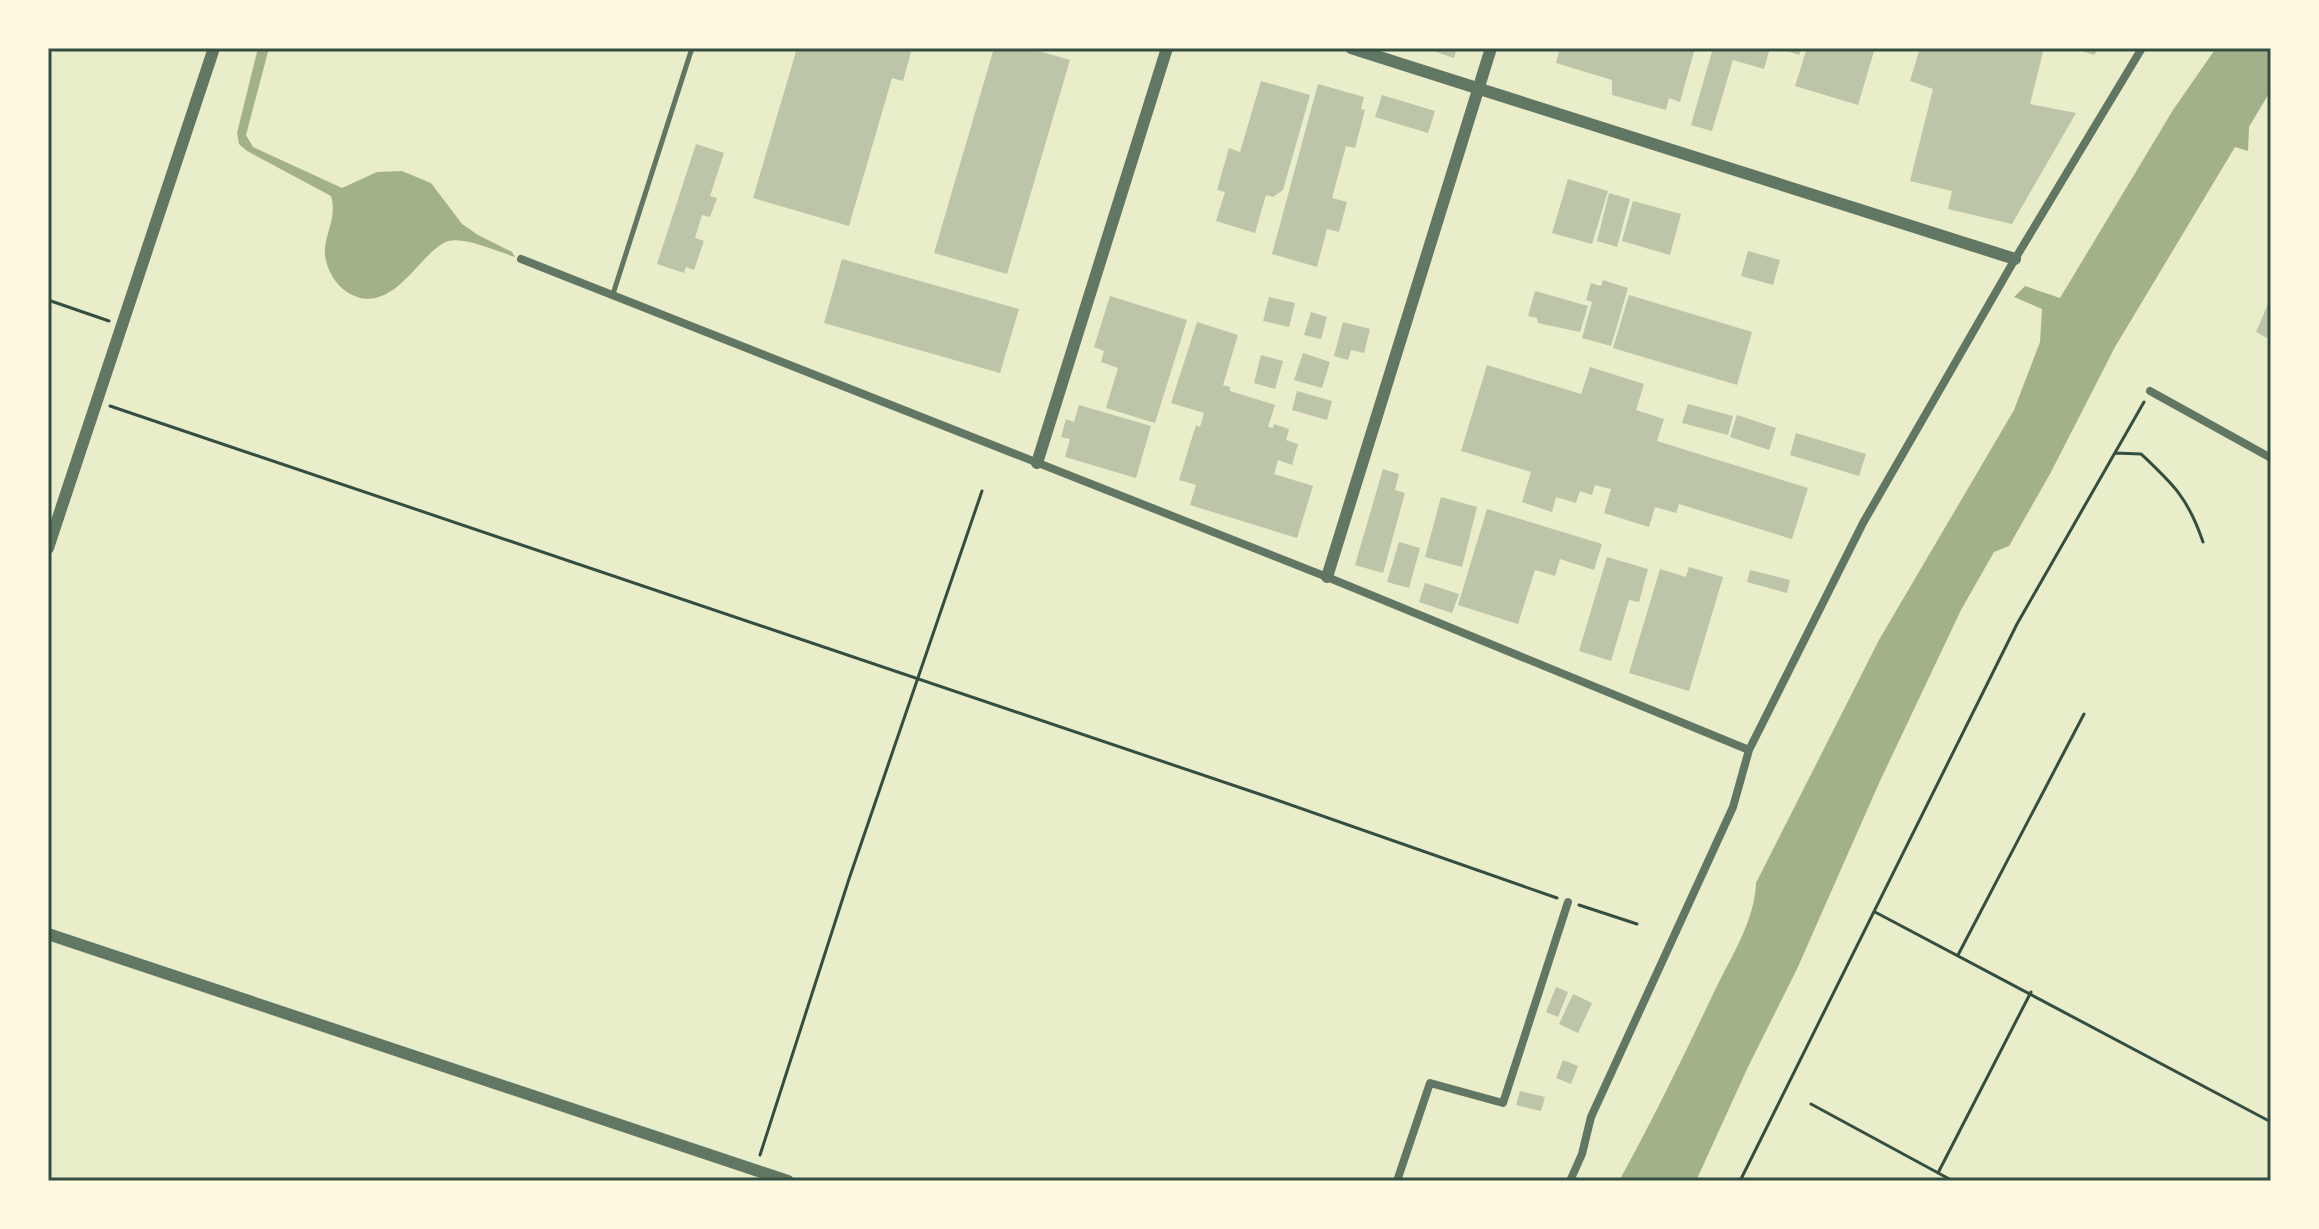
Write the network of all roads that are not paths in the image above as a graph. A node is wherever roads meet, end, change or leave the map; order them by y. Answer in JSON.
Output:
{"nodes":[{"id":1,"x":214,"y":48,"type":"edge"},
{"id":2,"x":692,"y":48,"type":"edge"},
{"id":3,"x":1167,"y":48,"type":"edge"},
{"id":4,"x":1351,"y":48,"type":"edge"},
{"id":5,"x":1491,"y":48,"type":"edge"},
{"id":6,"x":2142,"y":48,"type":"edge"},
{"id":7,"x":1478,"y":89,"type":"junction"},
{"id":8,"x":521,"y":259,"type":"dead end"},
{"id":9,"x":2015,"y":259,"type":"junction"},
{"id":10,"x":613,"y":294,"type":"junction"},
{"id":11,"x":2150,"y":391,"type":"road end"},
{"id":12,"x":2271,"y":458,"type":"edge"},
{"id":13,"x":1037,"y":463,"type":"junction"},
{"id":14,"x":48,"y":548,"type":"edge"},
{"id":15,"x":1327,"y":577,"type":"junction"},
{"id":16,"x":1749,"y":750,"type":"junction"},
{"id":17,"x":1568,"y":902,"type":"road end"},
{"id":18,"x":48,"y":934,"type":"edge"},
{"id":19,"x":788,"y":1181,"type":"edge"},
{"id":20,"x":1397,"y":1181,"type":"edge"},
{"id":21,"x":1570,"y":1181,"type":"edge"}],
"edges":[{"from":1,"to":14,"type":"street"},
{"from":2,"to":10,"type":"lane"},
{"from":3,"to":13,"type":"street"},
{"from":4,"to":7,"type":"street"},
{"from":5,"to":7,"type":"street"},
{"from":6,"to":9,"type":"street"},
{"from":7,"to":9,"type":"street"},
{"from":7,"to":15,"type":"street"},
{"from":8,"to":10,"type":"street"},
{"from":9,"to":16,"type":"street"},
{"from":10,"to":13,"type":"street"},
{"from":11,"to":12,"type":"street"},
{"from":13,"to":15,"type":"street"},
{"from":15,"to":16,"type":"street"},
{"from":16,"to":21,"type":"street"},
{"from":17,"to":20,"type":"street"},
{"from":18,"to":19,"type":"street"}]}
